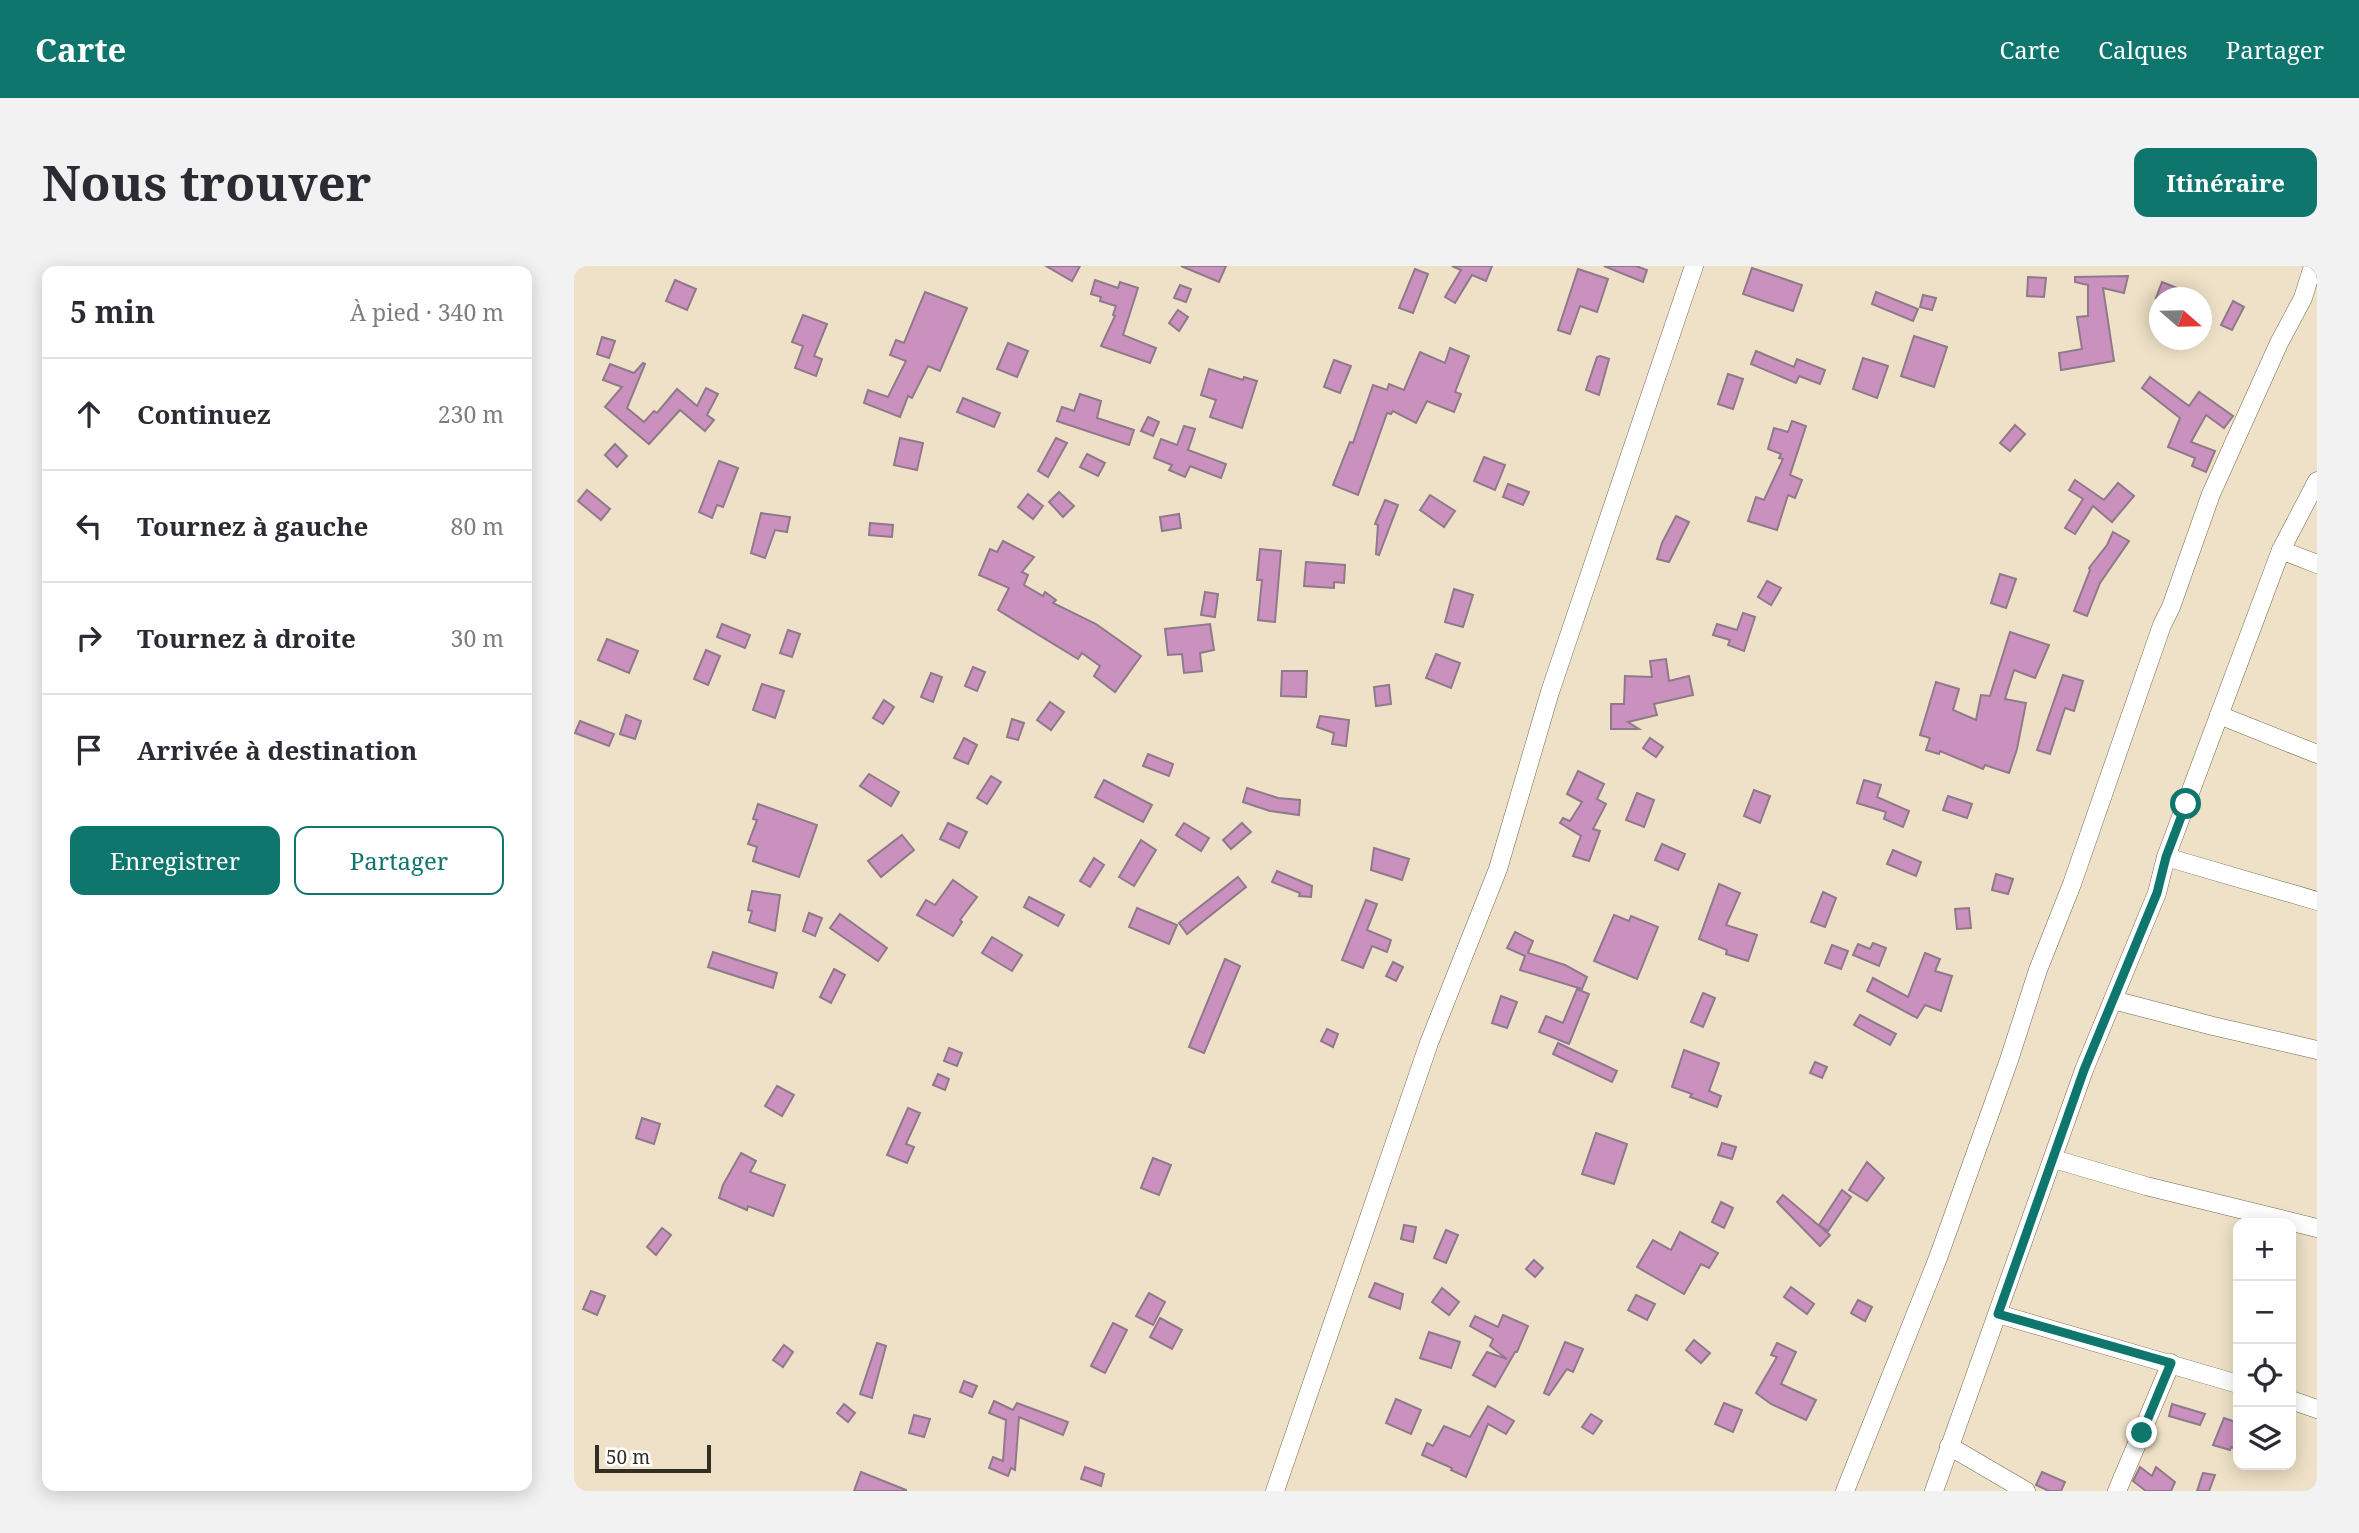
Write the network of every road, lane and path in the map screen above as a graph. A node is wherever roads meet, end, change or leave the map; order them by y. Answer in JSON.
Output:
{"nodes":[{"id":1,"x":1693,"y":266,"type":"edge"},
{"id":2,"x":2313,"y":266,"type":"edge"},
{"id":3,"x":2317,"y":481,"type":"edge"},
{"id":4,"x":2280,"y":550,"type":"junction"},
{"id":5,"x":2317,"y":564,"type":"edge"},
{"id":6,"x":2219,"y":715,"type":"junction"},
{"id":7,"x":2317,"y":754,"type":"edge"},
{"id":8,"x":2166,"y":857,"type":"junction"},
{"id":9,"x":2317,"y":901,"type":"edge"},
{"id":10,"x":2113,"y":1000,"type":"junction"},
{"id":11,"x":2317,"y":1050,"type":"edge"},
{"id":12,"x":2054,"y":1159,"type":"junction"},
{"id":13,"x":2317,"y":1228,"type":"edge"},
{"id":14,"x":1998,"y":1314,"type":"junction"},
{"id":15,"x":2171,"y":1363,"type":"junction"},
{"id":16,"x":2233,"y":1382,"type":"edge"},
{"id":17,"x":2296,"y":1402,"type":"edge"},
{"id":18,"x":2317,"y":1409,"type":"edge"},
{"id":19,"x":1949,"y":1446,"type":"junction"},
{"id":20,"x":1275,"y":1491,"type":"edge"},
{"id":21,"x":1845,"y":1491,"type":"edge"},
{"id":22,"x":1934,"y":1491,"type":"edge"},
{"id":23,"x":2026,"y":1491,"type":"edge"},
{"id":24,"x":2117,"y":1491,"type":"edge"}],
"edges":[{"from":1,"to":20,"type":"street"},
{"from":2,"to":21,"type":"street"},
{"from":3,"to":4,"type":"street"},
{"from":4,"to":5,"type":"street"},
{"from":4,"to":6,"type":"street"},
{"from":6,"to":7,"type":"street"},
{"from":6,"to":8,"type":"street"},
{"from":8,"to":9,"type":"street"},
{"from":8,"to":10,"type":"street"},
{"from":10,"to":11,"type":"street"},
{"from":10,"to":12,"type":"street"},
{"from":12,"to":13,"type":"street"},
{"from":12,"to":14,"type":"street"},
{"from":14,"to":15,"type":"street"},
{"from":14,"to":19,"type":"street"},
{"from":15,"to":16,"type":"street"},
{"from":15,"to":24,"type":"street"},
{"from":17,"to":18,"type":"street"},
{"from":19,"to":22,"type":"street"},
{"from":19,"to":23,"type":"street"}]}
